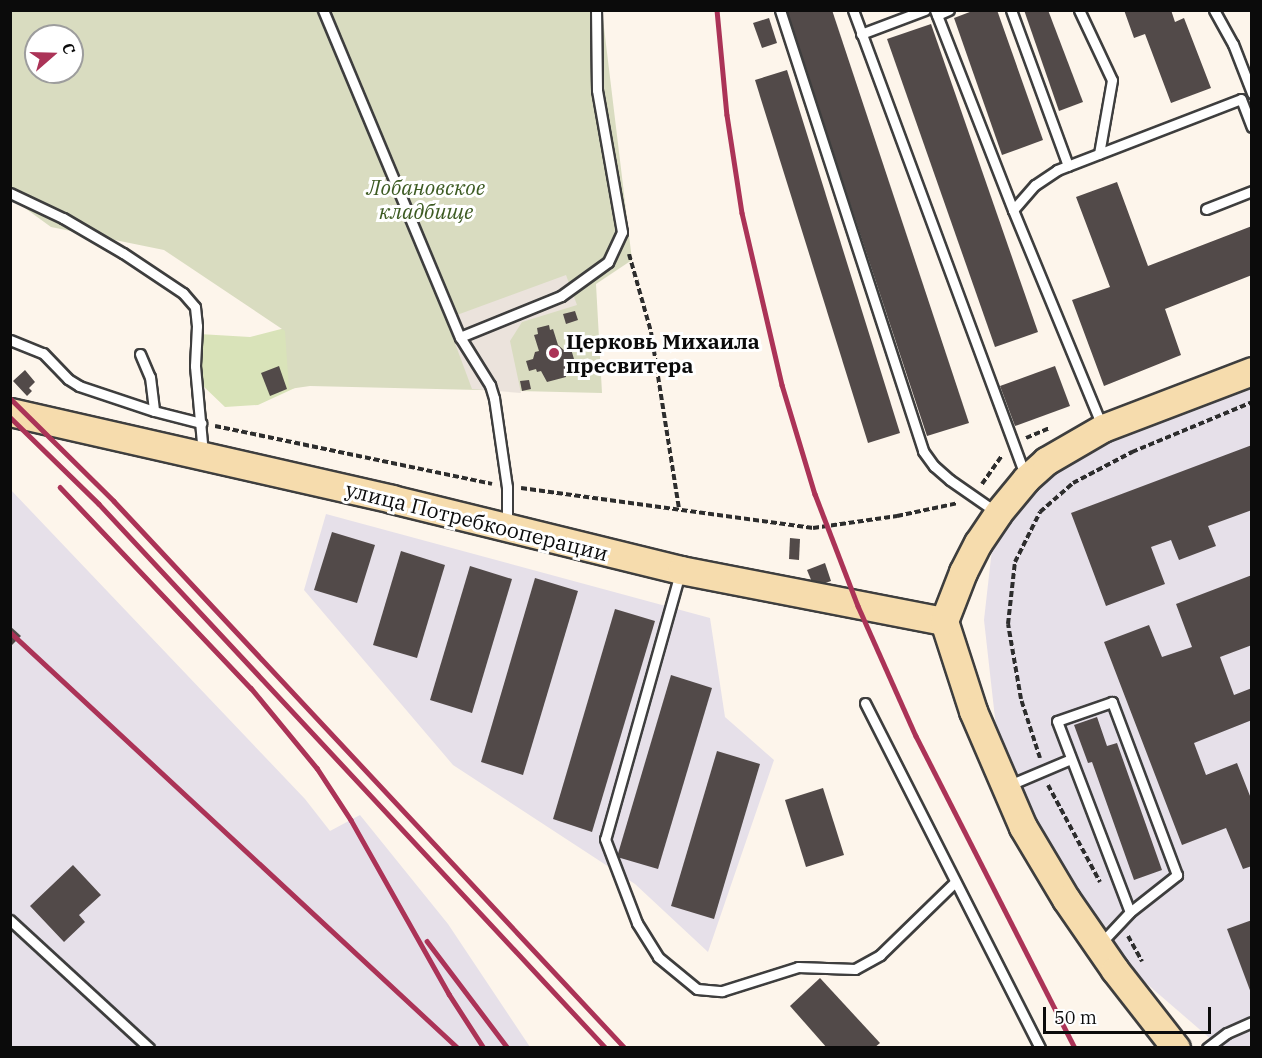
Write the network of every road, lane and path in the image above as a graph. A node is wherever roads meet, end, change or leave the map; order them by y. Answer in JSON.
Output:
{"nodes":[{"id":1,"x":323,"y":10,"type":"edge"},
{"id":2,"x":596,"y":10,"type":"edge"},
{"id":3,"x":780,"y":10,"type":"edge"},
{"id":4,"x":854,"y":10,"type":"edge"},
{"id":5,"x":925,"y":10,"type":"edge"},
{"id":6,"x":949,"y":10,"type":"edge"},
{"id":7,"x":1011,"y":10,"type":"edge"},
{"id":8,"x":1079,"y":10,"type":"edge"},
{"id":9,"x":1214,"y":10,"type":"edge"},
{"id":10,"x":936,"y":13,"type":"edge"},
{"id":11,"x":861,"y":34,"type":"junction"},
{"id":12,"x":1251,"y":94,"type":"edge"},
{"id":13,"x":1241,"y":99,"type":"junction"},
{"id":14,"x":1251,"y":127,"type":"edge"},
{"id":15,"x":1100,"y":154,"type":"junction"},
{"id":16,"x":1068,"y":166,"type":"junction"},
{"id":17,"x":1251,"y":191,"type":"edge"},
{"id":18,"x":10,"y":193,"type":"edge"},
{"id":19,"x":1206,"y":209,"type":"dead end"},
{"id":20,"x":1013,"y":210,"type":"junction"},
{"id":21,"x":622,"y":232,"type":"junction"},
{"id":22,"x":460,"y":337,"type":"junction"},
{"id":23,"x":10,"y":340,"type":"edge"},
{"id":24,"x":141,"y":354,"type":"dead end"},
{"id":25,"x":1251,"y":370,"type":"edge"},
{"id":26,"x":154,"y":411,"type":"junction"},
{"id":27,"x":10,"y":412,"type":"edge"},
{"id":28,"x":201,"y":423,"type":"junction"},
{"id":29,"x":1054,"y":427,"type":"dead end"},
{"id":30,"x":1102,"y":428,"type":"junction"},
{"id":31,"x":1013,"y":443,"type":"junction"},
{"id":32,"x":204,"y":456,"type":"junction"},
{"id":33,"x":1026,"y":479,"type":"junction"},
{"id":34,"x":507,"y":487,"type":"junction"},
{"id":35,"x":974,"y":495,"type":"junction"},
{"id":36,"x":679,"y":509,"type":"junction"},
{"id":37,"x":998,"y":513,"type":"junction"},
{"id":38,"x":507,"y":528,"type":"junction"},
{"id":39,"x":681,"y":570,"type":"junction"},
{"id":40,"x":945,"y":621,"type":"junction"},
{"id":41,"x":866,"y":703,"type":"dead end"},
{"id":42,"x":1071,"y":759,"type":"junction"},
{"id":43,"x":1005,"y":787,"type":"junction"},
{"id":44,"x":955,"y":882,"type":"junction"},
{"id":45,"x":1130,"y":912,"type":"junction"},
{"id":46,"x":10,"y":920,"type":"edge"},
{"id":47,"x":1098,"y":946,"type":"junction"},
{"id":48,"x":1251,"y":1022,"type":"edge"},
{"id":49,"x":150,"y":1047,"type":"edge"},
{"id":50,"x":1040,"y":1047,"type":"edge"},
{"id":51,"x":1176,"y":1047,"type":"edge"},
{"id":52,"x":1207,"y":1047,"type":"edge"}],
"edges":[{"from":1,"to":22,"type":"lane"},
{"from":2,"to":21,"type":"lane"},
{"from":3,"to":35,"type":"lane"},
{"from":4,"to":11,"type":"lane"},
{"from":5,"to":11,"type":"lane"},
{"from":6,"to":10,"type":"lane"},
{"from":7,"to":16,"type":"lane"},
{"from":8,"to":15,"type":"lane"},
{"from":9,"to":12,"type":"lane"},
{"from":10,"to":20,"type":"lane"},
{"from":11,"to":31,"type":"lane"},
{"from":12,"to":13,"type":"lane"},
{"from":13,"to":14,"type":"lane"},
{"from":13,"to":15,"type":"lane"},
{"from":15,"to":16,"type":"lane"},
{"from":16,"to":20,"type":"lane"},
{"from":17,"to":19,"type":"lane"},
{"from":18,"to":28,"type":"lane"},
{"from":20,"to":30,"type":"lane"},
{"from":21,"to":22,"type":"lane"},
{"from":21,"to":36,"type":"path"},
{"from":22,"to":34,"type":"lane"},
{"from":23,"to":26,"type":"lane"},
{"from":24,"to":26,"type":"lane"},
{"from":25,"to":30,"type":"main road"},
{"from":26,"to":28,"type":"lane"},
{"from":27,"to":32,"type":"main road","name":"улица Потребкооперации"},
{"from":28,"to":32,"type":"lane"},
{"from":28,"to":34,"type":"path"},
{"from":29,"to":31,"type":"path"},
{"from":30,"to":33,"type":"main road"},
{"from":31,"to":33,"type":"lane"},
{"from":31,"to":35,"type":"path"},
{"from":32,"to":38,"type":"main road","name":"улица Потребкооперации"},
{"from":33,"to":37,"type":"main road"},
{"from":34,"to":36,"type":"path"},
{"from":34,"to":38,"type":"lane"},
{"from":35,"to":36,"type":"path"},
{"from":35,"to":37,"type":"lane"},
{"from":37,"to":40,"type":"main road"},
{"from":38,"to":39,"type":"main road","name":"улица Потребкооперации"},
{"from":39,"to":40,"type":"main road","name":"улица Потребкооперации"},
{"from":39,"to":44,"type":"lane"},
{"from":40,"to":43,"type":"main road"},
{"from":41,"to":44,"type":"lane"},
{"from":42,"to":43,"type":"lane"},
{"from":42,"to":45,"type":"lane"},
{"from":42,"to":45,"type":"lane"},
{"from":43,"to":47,"type":"main road"},
{"from":44,"to":50,"type":"lane"},
{"from":45,"to":47,"type":"lane"},
{"from":46,"to":49,"type":"lane"},
{"from":47,"to":51,"type":"main road"},
{"from":48,"to":52,"type":"lane"}]}
